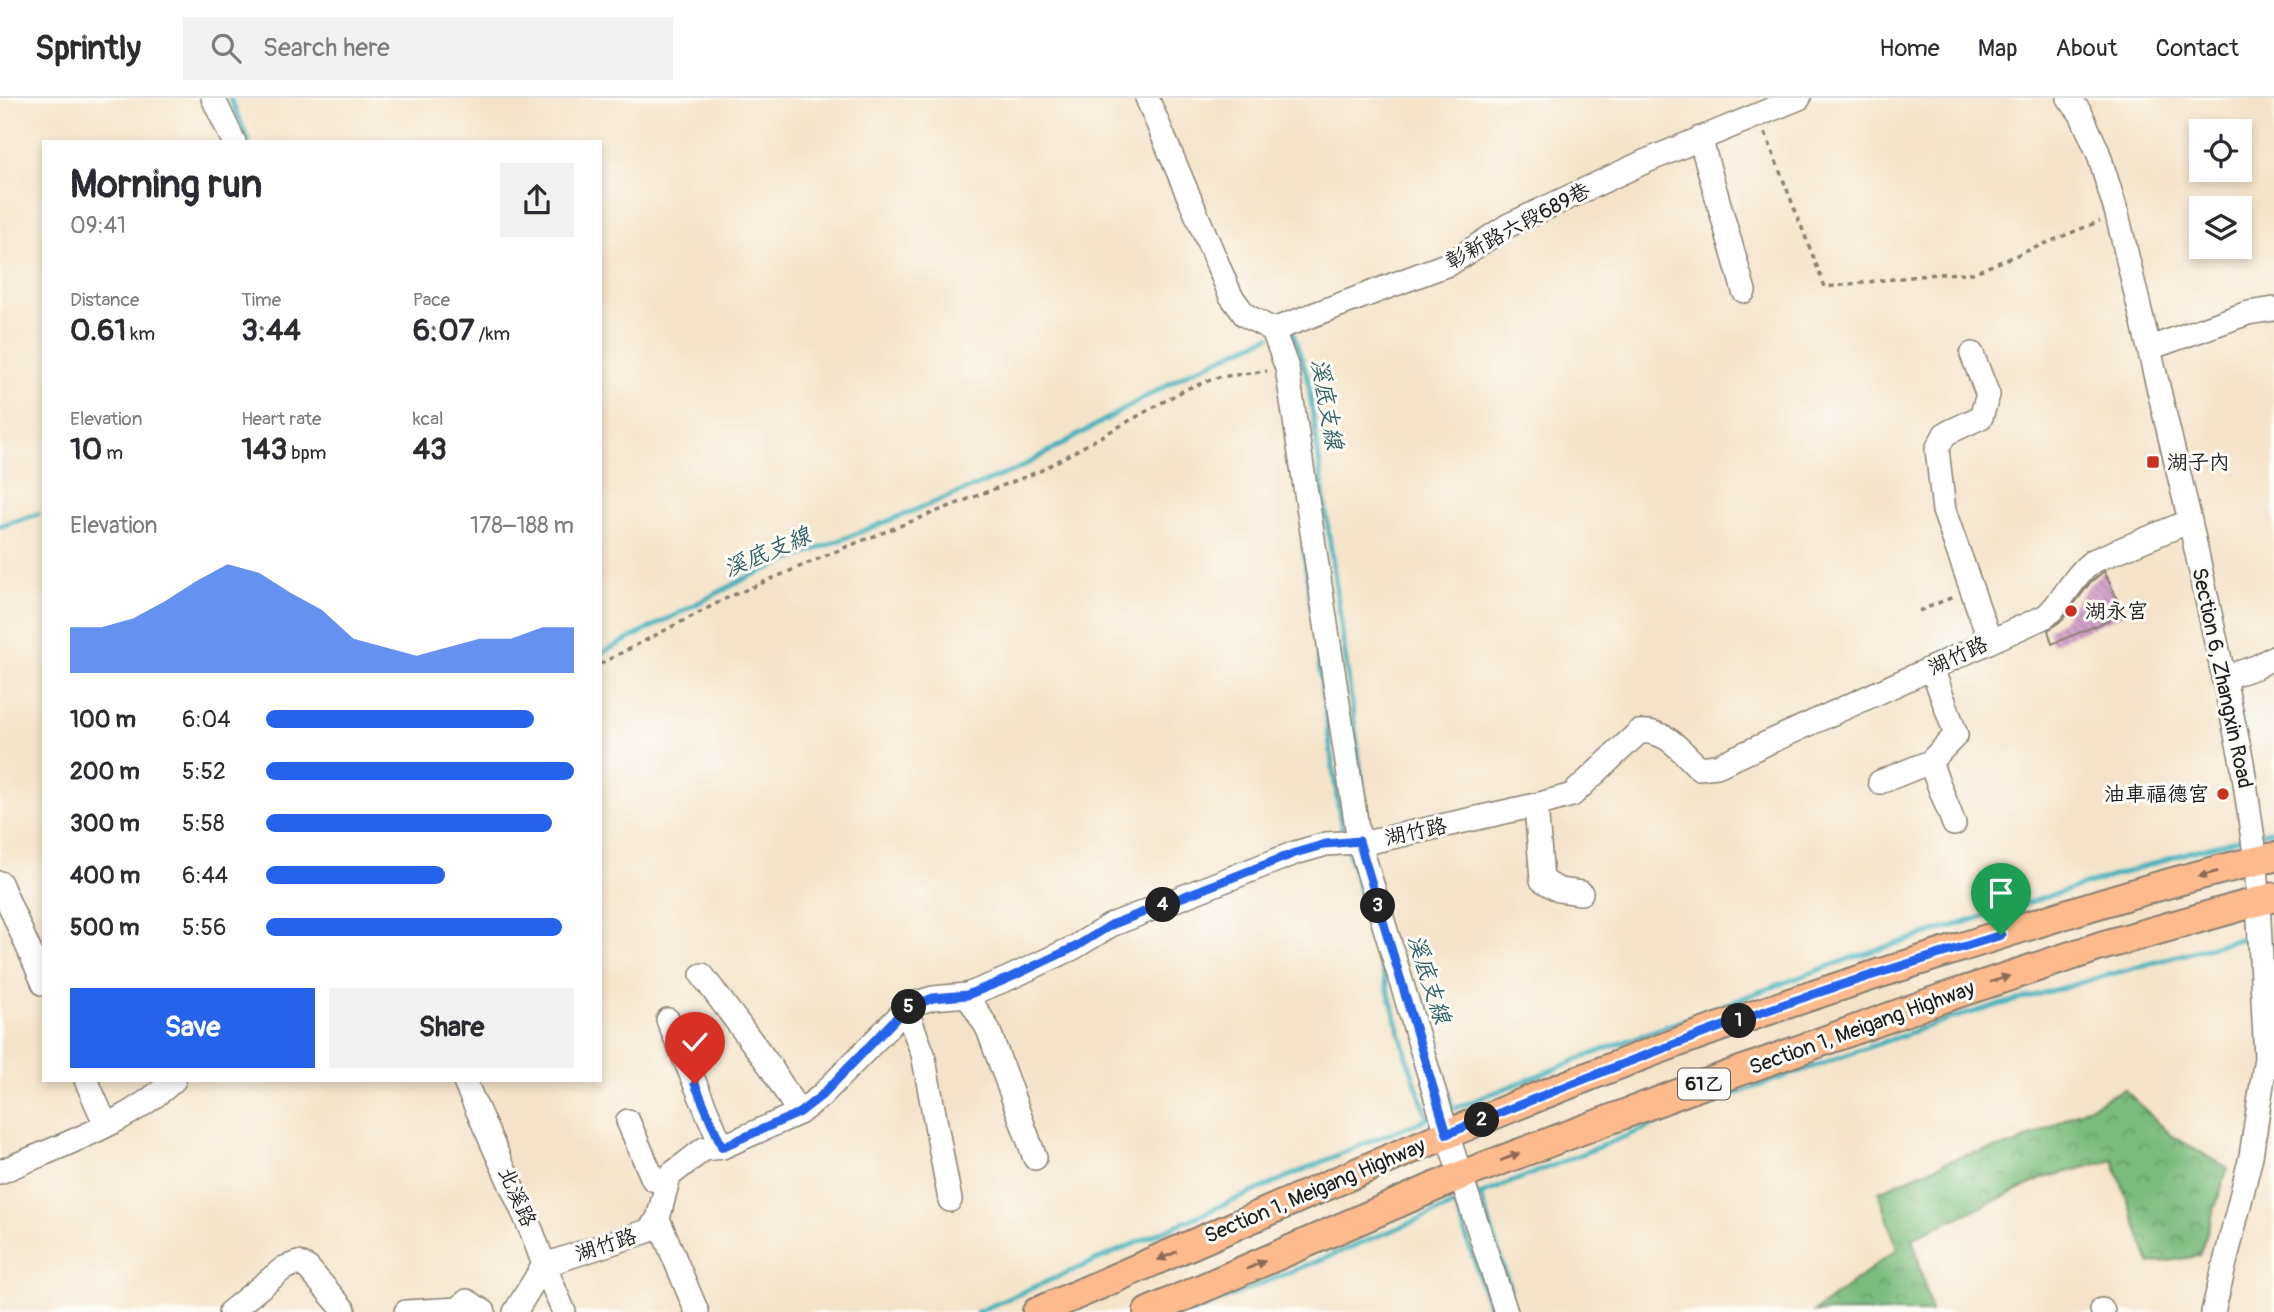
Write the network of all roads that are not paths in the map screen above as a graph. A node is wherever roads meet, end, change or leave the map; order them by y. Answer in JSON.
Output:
{"nodes":[{"id":1,"x":213,"y":98,"type":"edge"},
{"id":2,"x":1147,"y":98,"type":"edge"},
{"id":3,"x":1799,"y":98,"type":"edge"},
{"id":4,"x":2070,"y":98,"type":"edge"},
{"id":5,"x":1700,"y":138,"type":"junction"},
{"id":6,"x":233,"y":140,"type":"edge"},
{"id":7,"x":1744,"y":291,"type":"dead end"},
{"id":8,"x":2274,"y":309,"type":"edge"},
{"id":9,"x":1273,"y":330,"type":"junction"},
{"id":10,"x":2150,"y":348,"type":"junction"},
{"id":11,"x":1972,"y":354,"type":"dead end"},
{"id":12,"x":2190,"y":521,"type":"junction"},
{"id":13,"x":1990,"y":641,"type":"junction"},
{"id":14,"x":2274,"y":657,"type":"edge"},
{"id":15,"x":1931,"y":668,"type":"junction"},
{"id":16,"x":2223,"y":678,"type":"junction"},
{"id":17,"x":1930,"y":762,"type":"junction"},
{"id":18,"x":1880,"y":782,"type":"dead end"},
{"id":19,"x":1536,"y":806,"type":"junction"},
{"id":20,"x":1954,"y":824,"type":"dead end"},
{"id":21,"x":1359,"y":841,"type":"junction"},
{"id":22,"x":2265,"y":859,"type":"edge"},
{"id":23,"x":0,"y":883,"type":"edge"},
{"id":24,"x":1581,"y":893,"type":"dead end"},
{"id":25,"x":2267,"y":898,"type":"edge"},
{"id":26,"x":702,"y":975,"type":"dead end"},
{"id":27,"x":42,"y":979,"type":"edge"},
{"id":28,"x":967,"y":995,"type":"junction"},
{"id":29,"x":905,"y":1009,"type":"junction"},
{"id":30,"x":668,"y":1020,"type":"dead end"},
{"id":31,"x":87,"y":1082,"type":"edge"},
{"id":32,"x":172,"y":1082,"type":"edge"},
{"id":33,"x":465,"y":1082,"type":"edge"},
{"id":34,"x":799,"y":1113,"type":"junction"},
{"id":35,"x":628,"y":1121,"type":"dead end"},
{"id":36,"x":106,"y":1125,"type":"junction"},
{"id":37,"x":1447,"y":1134,"type":"junction"},
{"id":38,"x":722,"y":1147,"type":"junction"},
{"id":39,"x":1035,"y":1158,"type":"dead end"},
{"id":40,"x":0,"y":1172,"type":"edge"},
{"id":41,"x":1462,"y":1175,"type":"junction"},
{"id":42,"x":666,"y":1184,"type":"junction"},
{"id":43,"x":950,"y":1200,"type":"dead end"},
{"id":44,"x":658,"y":1219,"type":"junction"},
{"id":45,"x":544,"y":1265,"type":"junction"},
{"id":46,"x":344,"y":1310,"type":"dead end"},
{"id":47,"x":230,"y":1312,"type":"edge"},
{"id":48,"x":406,"y":1312,"type":"edge"},
{"id":49,"x":484,"y":1312,"type":"edge"},
{"id":50,"x":515,"y":1312,"type":"edge"},
{"id":51,"x":564,"y":1312,"type":"edge"},
{"id":52,"x":697,"y":1312,"type":"edge"},
{"id":53,"x":1037,"y":1312,"type":"edge"},
{"id":54,"x":1148,"y":1312,"type":"edge"},
{"id":55,"x":1506,"y":1312,"type":"edge"},
{"id":56,"x":2213,"y":1312,"type":"edge"}],
"edges":[{"from":1,"to":6,"type":"street"},
{"from":2,"to":9,"type":"street"},
{"from":3,"to":5,"type":"street","name":"彰新路六段689巷"},
{"from":4,"to":10,"type":"street","name":"Section 6, Zhangxin Road"},
{"from":5,"to":7,"type":"street"},
{"from":5,"to":9,"type":"street","name":"彰新路六段689巷"},
{"from":8,"to":10,"type":"street"},
{"from":9,"to":21,"type":"street"},
{"from":10,"to":12,"type":"street","name":"Section 6, Zhangxin Road"},
{"from":11,"to":13,"type":"street"},
{"from":12,"to":13,"type":"street","name":"湖竹路"},
{"from":12,"to":16,"type":"street","name":"Section 6, Zhangxin Road"},
{"from":13,"to":15,"type":"street","name":"湖竹路"},
{"from":14,"to":16,"type":"street"},
{"from":15,"to":17,"type":"street"},
{"from":15,"to":19,"type":"street","name":"湖竹路"},
{"from":16,"to":22,"type":"street","name":"Section 6, Zhangxin Road"},
{"from":17,"to":18,"type":"street"},
{"from":17,"to":20,"type":"street"},
{"from":19,"to":21,"type":"street","name":"湖竹路"},
{"from":19,"to":24,"type":"street"},
{"from":21,"to":28,"type":"street","name":"湖竹路"},
{"from":21,"to":37,"type":"street"},
{"from":22,"to":25,"type":"street","name":"Section 6, Zhangxin Road"},
{"from":22,"to":37,"type":"main road","name":"Section 1, Meigang Highway","number":"61乙","one_way":true},
{"from":23,"to":27,"type":"street"},
{"from":41,"to":25,"type":"main road","name":"Section 1, Meigang Highway","number":"61乙","one_way":true},
{"from":25,"to":56,"type":"street","name":"Section 6, Zhangxin Road"},
{"from":26,"to":34,"type":"street"},
{"from":28,"to":29,"type":"street","name":"湖竹路"},
{"from":28,"to":39,"type":"street"},
{"from":29,"to":34,"type":"street","name":"湖竹路"},
{"from":29,"to":43,"type":"street"},
{"from":30,"to":38,"type":"street"},
{"from":31,"to":36,"type":"street"},
{"from":32,"to":36,"type":"street"},
{"from":33,"to":45,"type":"street","name":"北溪路"},
{"from":34,"to":38,"type":"street","name":"湖竹路"},
{"from":35,"to":42,"type":"street"},
{"from":36,"to":40,"type":"street"},
{"from":37,"to":41,"type":"street"},
{"from":37,"to":53,"type":"main road","name":"Section 1, Meigang Highway","number":"61乙","one_way":true},
{"from":38,"to":42,"type":"street","name":"湖竹路"},
{"from":54,"to":41,"type":"main road","name":"Section 1, Meigang Highway","number":"61乙","one_way":true},
{"from":41,"to":55,"type":"street"},
{"from":42,"to":44,"type":"street","name":"湖竹路"},
{"from":44,"to":45,"type":"street","name":"湖竹路"},
{"from":44,"to":52,"type":"street"},
{"from":45,"to":50,"type":"street"},
{"from":45,"to":51,"type":"street","name":"北溪路"},
{"from":46,"to":47,"type":"street"},
{"from":48,"to":49,"type":"street"}]}
